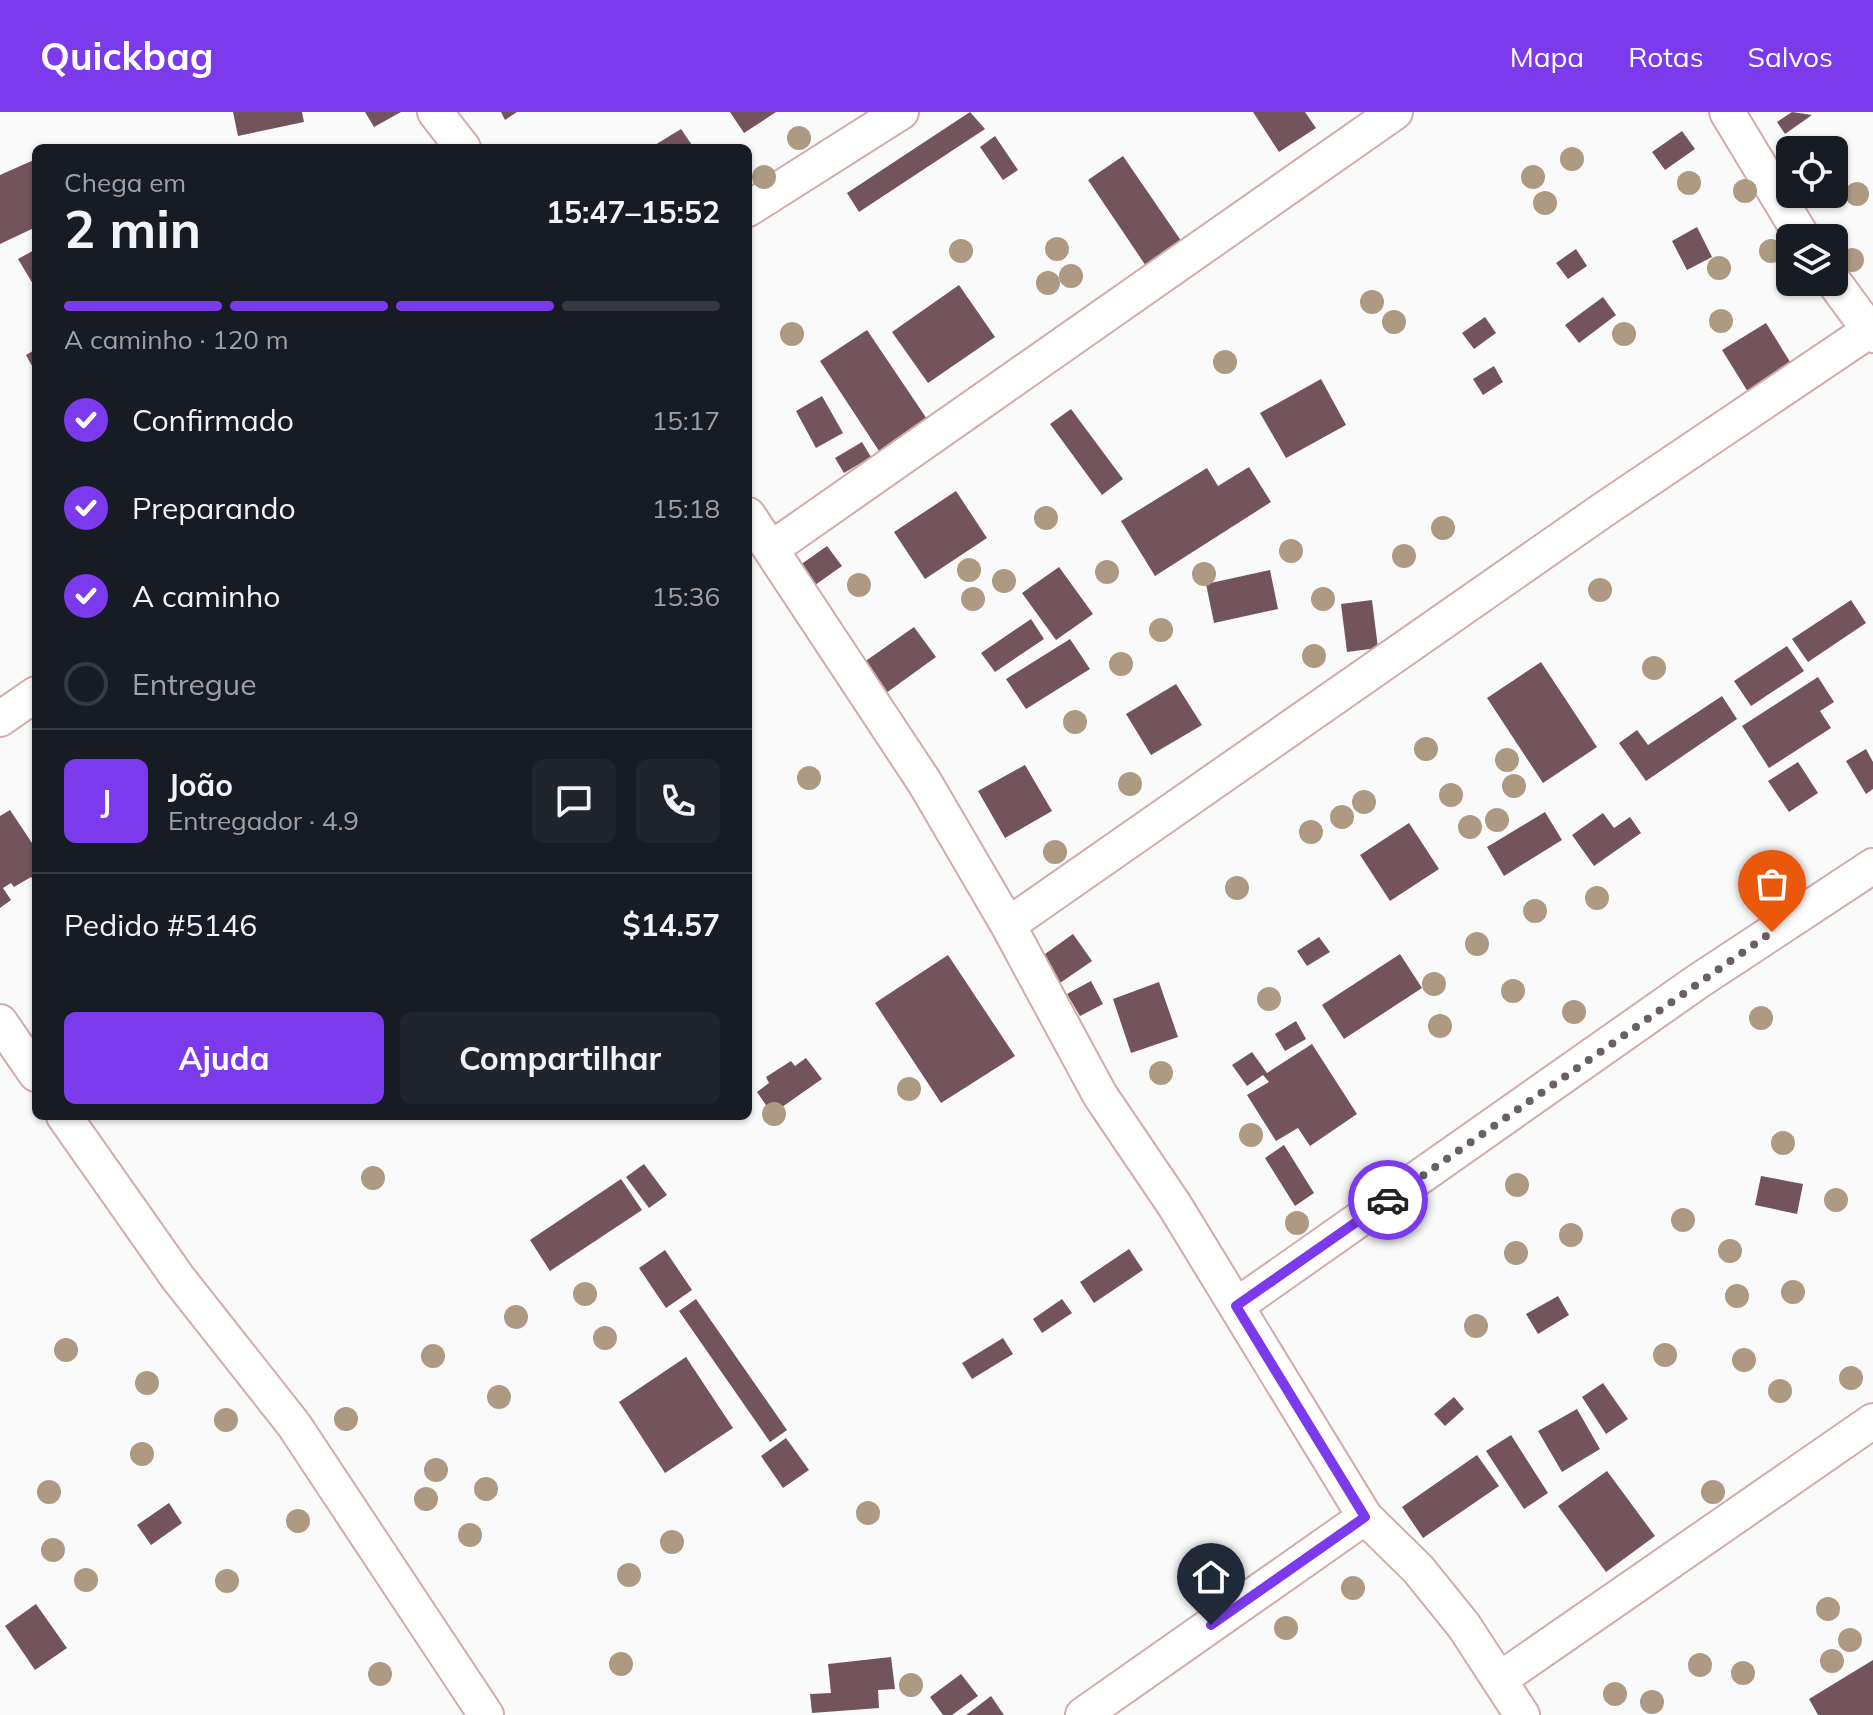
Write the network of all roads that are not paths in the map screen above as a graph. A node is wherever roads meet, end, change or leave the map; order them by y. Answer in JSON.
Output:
{"nodes":[{"id":1,"x":435,"y":112,"type":"edge"},
{"id":2,"x":901,"y":112,"type":"edge"},
{"id":3,"x":1395,"y":112,"type":"edge"},
{"id":4,"x":1727,"y":112,"type":"edge"},
{"id":5,"x":460,"y":144,"type":"edge"},
{"id":6,"x":752,"y":206,"type":"edge"},
{"id":7,"x":1795,"y":224,"type":"edge"},
{"id":8,"x":1845,"y":296,"type":"edge"},
{"id":9,"x":1872,"y":331,"type":"edge"},
{"id":10,"x":752,"y":521,"type":"edge"},
{"id":11,"x":771,"y":549,"type":"junction"},
{"id":12,"x":32,"y":697,"type":"edge"},
{"id":13,"x":0,"y":719,"type":"edge"},
{"id":14,"x":1873,"y":866,"type":"edge"},
{"id":15,"x":1008,"y":925,"type":"junction"},
{"id":16,"x":0,"y":1022,"type":"edge"},
{"id":17,"x":32,"y":1068,"type":"edge"},
{"id":18,"x":67,"y":1120,"type":"edge"},
{"id":19,"x":1236,"y":1306,"type":"junction"},
{"id":20,"x":1873,"y":1421,"type":"edge"},
{"id":21,"x":1365,"y":1517,"type":"junction"},
{"id":22,"x":1499,"y":1680,"type":"junction"},
{"id":23,"x":486,"y":1715,"type":"edge"},
{"id":24,"x":1083,"y":1715,"type":"edge"},
{"id":25,"x":1522,"y":1715,"type":"edge"}],
"edges":[{"from":1,"to":5,"type":"street"},
{"from":2,"to":6,"type":"street"},
{"from":3,"to":11,"type":"street"},
{"from":4,"to":7,"type":"street"},
{"from":8,"to":9,"type":"street"},
{"from":9,"to":15,"type":"street"},
{"from":10,"to":11,"type":"street"},
{"from":11,"to":15,"type":"street"},
{"from":12,"to":13,"type":"street"},
{"from":14,"to":19,"type":"street"},
{"from":15,"to":19,"type":"street"},
{"from":16,"to":17,"type":"street"},
{"from":18,"to":23,"type":"street"},
{"from":19,"to":21,"type":"street"},
{"from":20,"to":22,"type":"street"},
{"from":21,"to":22,"type":"street"},
{"from":21,"to":24,"type":"street"},
{"from":22,"to":25,"type":"street"}]}
